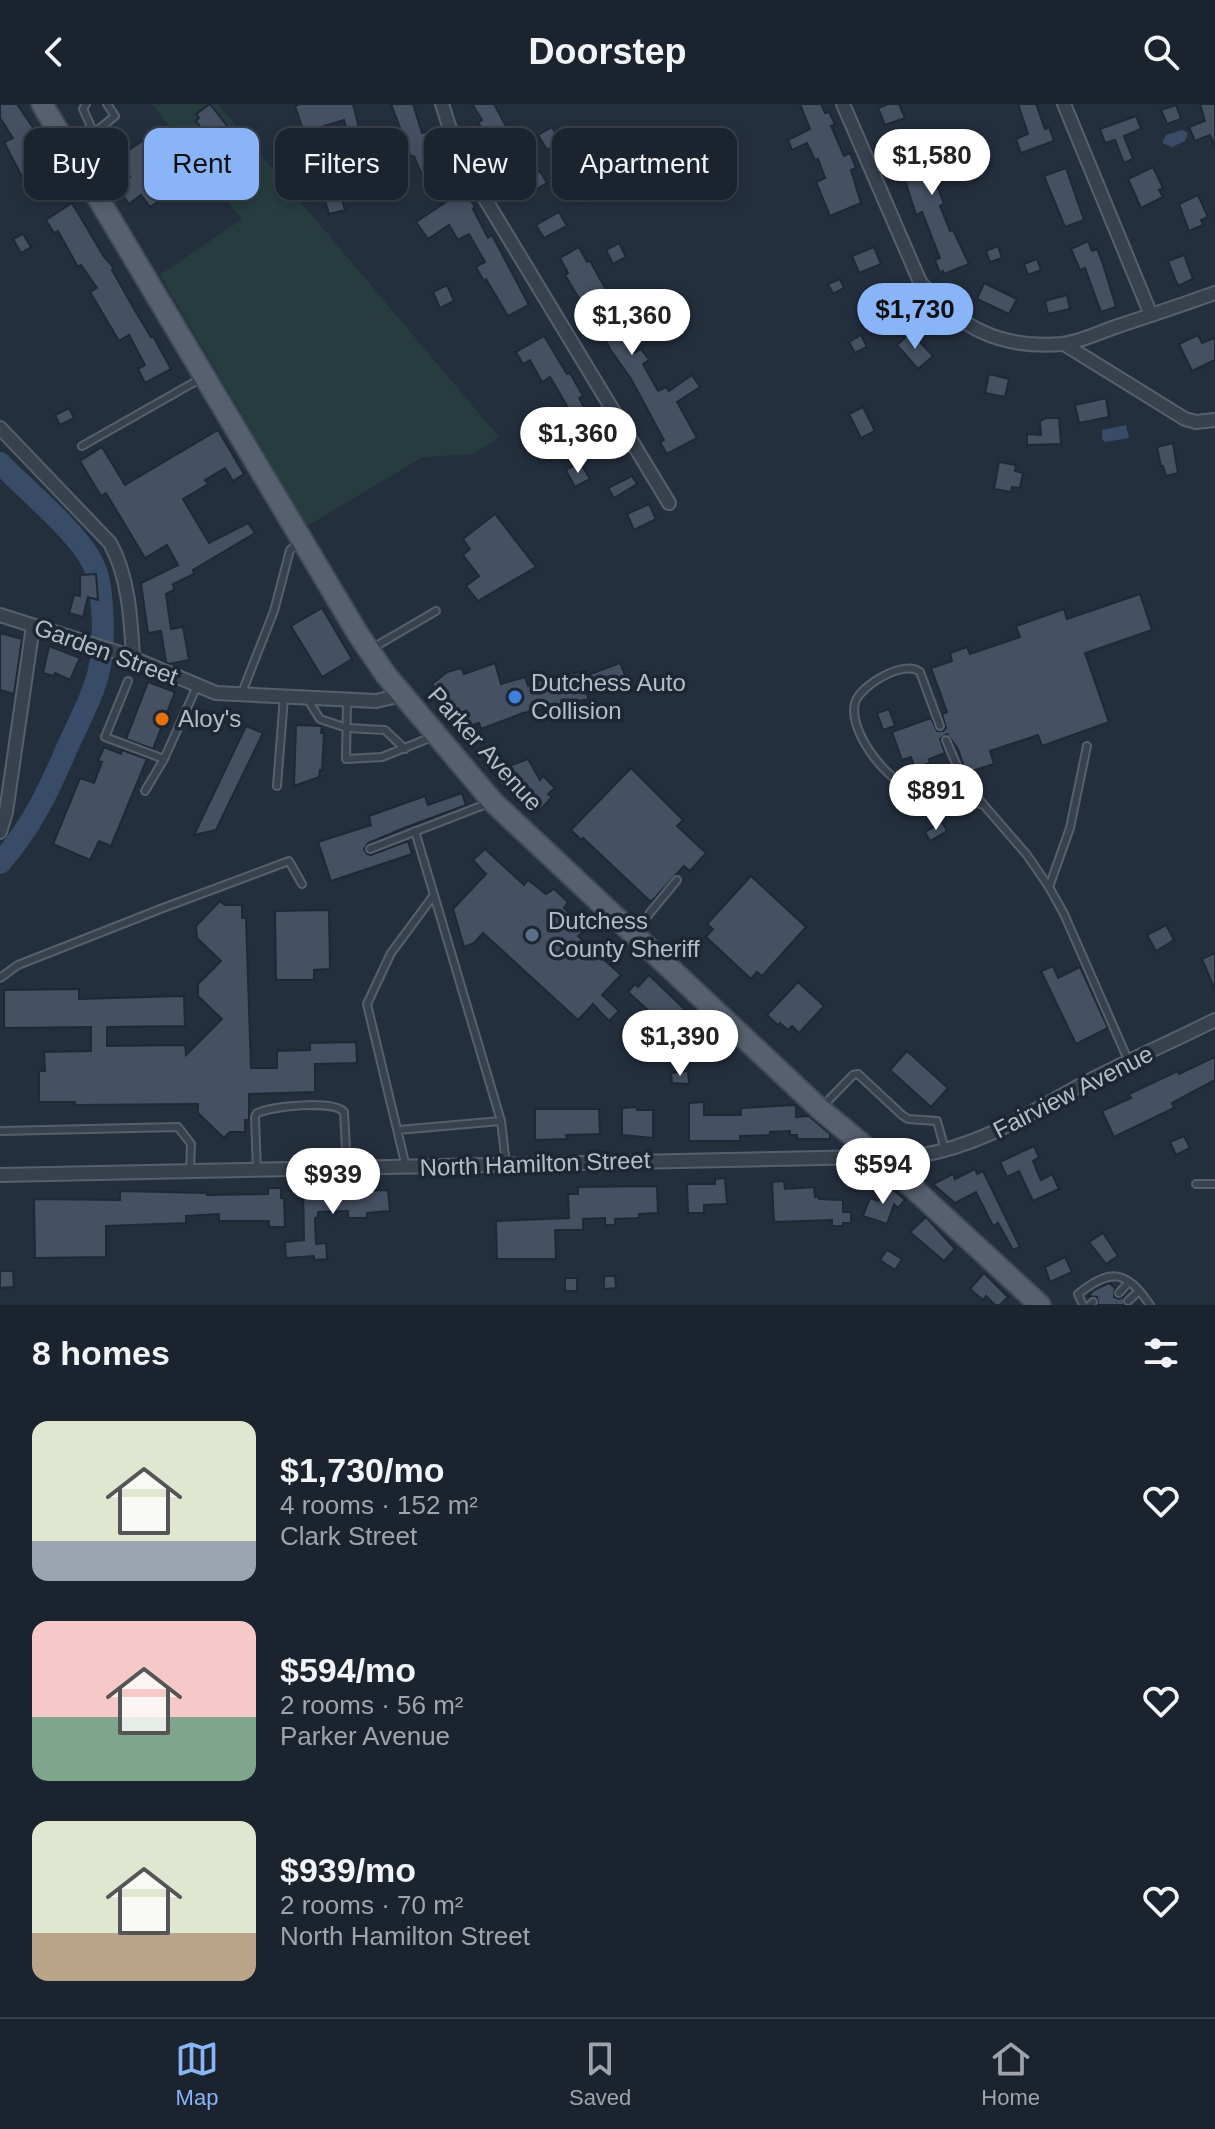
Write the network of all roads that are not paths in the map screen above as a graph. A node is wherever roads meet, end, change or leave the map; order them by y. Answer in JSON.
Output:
{"nodes":[{"id":1,"x":42,"y":104,"type":"edge"},
{"id":2,"x":86,"y":104,"type":"edge"},
{"id":3,"x":107,"y":104,"type":"edge"},
{"id":4,"x":442,"y":104,"type":"edge"},
{"id":5,"x":843,"y":104,"type":"edge"},
{"id":6,"x":1064,"y":104,"type":"edge"},
{"id":7,"x":55,"y":128,"type":"edge"},
{"id":8,"x":92,"y":128,"type":"edge"},
{"id":9,"x":97,"y":128,"type":"edge"},
{"id":10,"x":98,"y":200,"type":"edge"},
{"id":11,"x":1215,"y":293,"type":"edge"},
{"id":12,"x":1151,"y":315,"type":"junction"},
{"id":13,"x":1064,"y":344,"type":"junction"},
{"id":14,"x":203,"y":378,"type":"junction"},
{"id":15,"x":1215,"y":420,"type":"edge"},
{"id":16,"x":0,"y":428,"type":"edge"},
{"id":17,"x":82,"y":446,"type":"dead end"},
{"id":18,"x":669,"y":503,"type":"dead end"},
{"id":19,"x":302,"y":541,"type":"junction"},
{"id":20,"x":436,"y":611,"type":"dead end"},
{"id":21,"x":0,"y":615,"type":"edge"},
{"id":22,"x":33,"y":626,"type":"junction"},
{"id":23,"x":368,"y":650,"type":"junction"},
{"id":24,"x":133,"y":658,"type":"junction"},
{"id":25,"x":128,"y":681,"type":"dead end"},
{"id":26,"x":197,"y":686,"type":"junction"},
{"id":27,"x":241,"y":695,"type":"junction"},
{"id":28,"x":402,"y":695,"type":"junction"},
{"id":29,"x":284,"y":697,"type":"junction"},
{"id":30,"x":307,"y":698,"type":"junction"},
{"id":31,"x":347,"y":700,"type":"junction"},
{"id":32,"x":940,"y":726,"type":"dead end"},
{"id":33,"x":347,"y":728,"type":"junction"},
{"id":34,"x":435,"y":736,"type":"junction"},
{"id":35,"x":946,"y":740,"type":"dead end"},
{"id":36,"x":1087,"y":746,"type":"dead end"},
{"id":37,"x":405,"y":749,"type":"junction"},
{"id":38,"x":164,"y":759,"type":"junction"},
{"id":39,"x":277,"y":786,"type":"dead end"},
{"id":40,"x":145,"y":791,"type":"dead end"},
{"id":41,"x":493,"y":802,"type":"junction"},
{"id":42,"x":981,"y":804,"type":"junction"},
{"id":43,"x":415,"y":831,"type":"junction"},
{"id":44,"x":0,"y":832,"type":"edge"},
{"id":45,"x":370,"y":849,"type":"dead end"},
{"id":46,"x":677,"y":880,"type":"dead end"},
{"id":47,"x":302,"y":884,"type":"dead end"},
{"id":48,"x":1049,"y":887,"type":"junction"},
{"id":49,"x":434,"y":895,"type":"junction"},
{"id":50,"x":632,"y":933,"type":"junction"},
{"id":51,"x":0,"y":978,"type":"edge"},
{"id":52,"x":1215,"y":1020,"type":"edge"},
{"id":53,"x":1129,"y":1062,"type":"junction"},
{"id":54,"x":820,"y":1109,"type":"junction"},
{"id":55,"x":501,"y":1121,"type":"junction"},
{"id":56,"x":398,"y":1130,"type":"junction"},
{"id":57,"x":0,"y":1131,"type":"edge"},
{"id":58,"x":945,"y":1150,"type":"junction"},
{"id":59,"x":879,"y":1158,"type":"junction"},
{"id":60,"x":506,"y":1164,"type":"junction"},
{"id":61,"x":406,"y":1167,"type":"junction"},
{"id":62,"x":347,"y":1169,"type":"junction"},
{"id":63,"x":257,"y":1171,"type":"junction"},
{"id":64,"x":190,"y":1172,"type":"junction"},
{"id":65,"x":0,"y":1175,"type":"edge"},
{"id":66,"x":1196,"y":1184,"type":"dead end"},
{"id":67,"x":1215,"y":1184,"type":"edge"},
{"id":68,"x":1119,"y":1275,"type":"junction"},
{"id":69,"x":1128,"y":1283,"type":"junction"},
{"id":70,"x":1111,"y":1284,"type":"dead end"},
{"id":71,"x":1139,"y":1291,"type":"junction"},
{"id":72,"x":1119,"y":1293,"type":"dead end"},
{"id":73,"x":1128,"y":1301,"type":"dead end"},
{"id":74,"x":1146,"y":1303,"type":"edge"},
{"id":75,"x":1040,"y":1305,"type":"edge"},
{"id":76,"x":1083,"y":1305,"type":"edge"}],
"edges":[{"from":1,"to":7,"type":"main road","name":"Parker Avenue"},
{"from":2,"to":8,"type":"lane"},
{"from":3,"to":9,"type":"lane"},
{"from":4,"to":18,"type":"street"},
{"from":5,"to":13,"type":"street"},
{"from":6,"to":12,"type":"street"},
{"from":10,"to":14,"type":"main road","name":"Parker Avenue"},
{"from":11,"to":12,"type":"street"},
{"from":12,"to":13,"type":"street"},
{"from":13,"to":15,"type":"street"},
{"from":14,"to":17,"type":"lane"},
{"from":14,"to":19,"type":"main road","name":"Parker Avenue"},
{"from":16,"to":24,"type":"street"},
{"from":19,"to":23,"type":"main road","name":"Parker Avenue"},
{"from":19,"to":27,"type":"lane"},
{"from":20,"to":23,"type":"lane"},
{"from":21,"to":22,"type":"street","name":"Garden Street"},
{"from":22,"to":24,"type":"street","name":"Garden Street"},
{"from":22,"to":44,"type":"street"},
{"from":23,"to":28,"type":"main road","name":"Parker Avenue"},
{"from":24,"to":26,"type":"street","name":"Garden Street"},
{"from":25,"to":38,"type":"lane"},
{"from":26,"to":27,"type":"street","name":"Garden Street"},
{"from":26,"to":38,"type":"lane"},
{"from":27,"to":29,"type":"street","name":"Garden Street"},
{"from":28,"to":31,"type":"street","name":"Garden Street"},
{"from":28,"to":34,"type":"main road","name":"Parker Avenue"},
{"from":29,"to":30,"type":"street","name":"Garden Street"},
{"from":29,"to":39,"type":"lane"},
{"from":30,"to":31,"type":"street","name":"Garden Street"},
{"from":30,"to":33,"type":"lane"},
{"from":31,"to":33,"type":"lane"},
{"from":32,"to":42,"type":"lane"},
{"from":33,"to":37,"type":"lane"},
{"from":33,"to":37,"type":"lane"},
{"from":34,"to":37,"type":"lane"},
{"from":34,"to":41,"type":"main road","name":"Parker Avenue"},
{"from":35,"to":42,"type":"lane"},
{"from":36,"to":48,"type":"lane"},
{"from":38,"to":40,"type":"lane"},
{"from":41,"to":43,"type":"lane"},
{"from":41,"to":50,"type":"main road","name":"Parker Avenue"},
{"from":42,"to":48,"type":"lane"},
{"from":43,"to":45,"type":"lane"},
{"from":43,"to":49,"type":"lane"},
{"from":46,"to":50,"type":"lane"},
{"from":47,"to":51,"type":"lane"},
{"from":48,"to":53,"type":"lane"},
{"from":49,"to":55,"type":"lane"},
{"from":49,"to":56,"type":"lane"},
{"from":50,"to":54,"type":"main road","name":"Parker Avenue"},
{"from":52,"to":53,"type":"street","name":"Fairview Avenue"},
{"from":53,"to":58,"type":"street","name":"Fairview Avenue"},
{"from":54,"to":58,"type":"lane"},
{"from":54,"to":59,"type":"main road","name":"Parker Avenue"},
{"from":55,"to":56,"type":"lane"},
{"from":55,"to":60,"type":"lane"},
{"from":56,"to":61,"type":"lane"},
{"from":57,"to":64,"type":"lane"},
{"from":58,"to":59,"type":"street","name":"Fairview Avenue"},
{"from":59,"to":60,"type":"street","name":"North Hamilton Street"},
{"from":59,"to":75,"type":"main road","name":"Parker Avenue"},
{"from":60,"to":61,"type":"street","name":"North Hamilton Street"},
{"from":61,"to":62,"type":"street","name":"North Hamilton Street"},
{"from":62,"to":63,"type":"street","name":"North Hamilton Street"},
{"from":62,"to":63,"type":"lane"},
{"from":63,"to":64,"type":"street","name":"North Hamilton Street"},
{"from":64,"to":65,"type":"street","name":"North Hamilton Street"},
{"from":66,"to":67,"type":"lane"},
{"from":68,"to":69,"type":"lane"},
{"from":68,"to":70,"type":"lane"},
{"from":68,"to":76,"type":"lane"},
{"from":69,"to":71,"type":"lane"},
{"from":69,"to":72,"type":"lane"},
{"from":71,"to":73,"type":"lane"},
{"from":71,"to":74,"type":"lane"}]}
